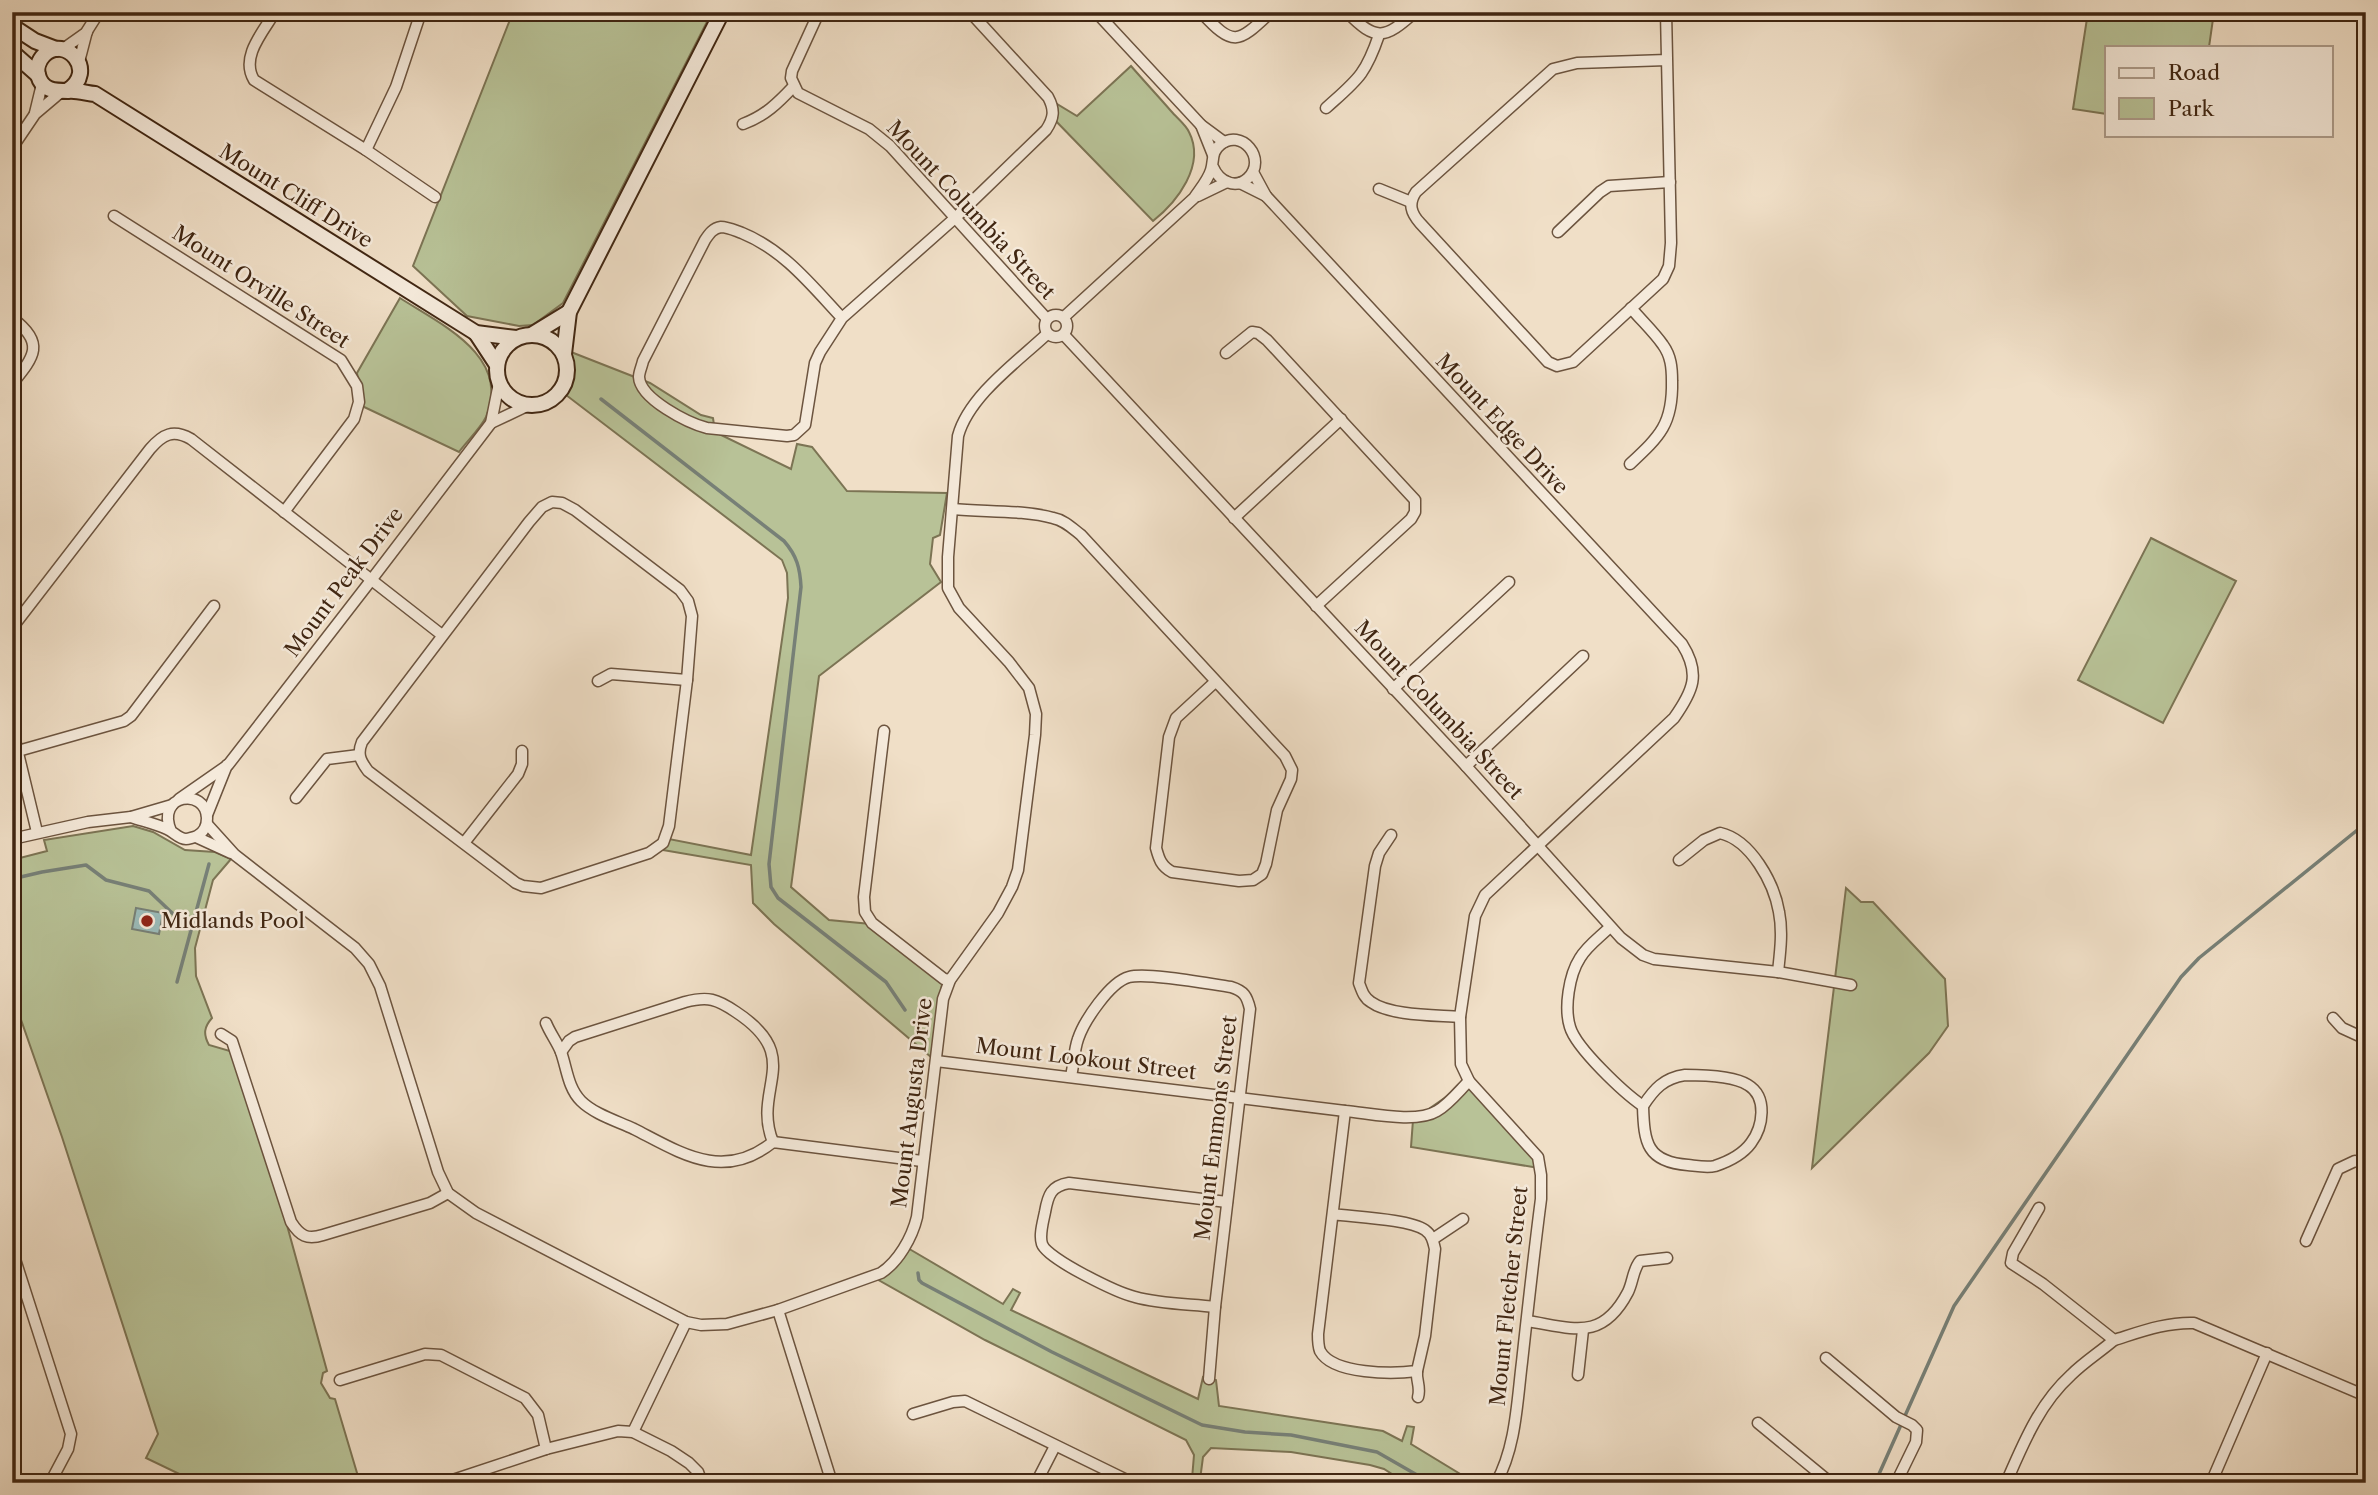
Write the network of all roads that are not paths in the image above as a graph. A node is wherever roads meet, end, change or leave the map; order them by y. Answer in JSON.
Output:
{"nodes":[{"id":1,"x":99,"y":12,"type":"edge"},
{"id":2,"x":275,"y":12,"type":"edge"},
{"id":3,"x":422,"y":12,"type":"edge"},
{"id":4,"x":722,"y":12,"type":"edge"},
{"id":5,"x":819,"y":12,"type":"edge"},
{"id":6,"x":970,"y":12,"type":"edge"},
{"id":7,"x":1096,"y":12,"type":"edge"},
{"id":8,"x":1201,"y":12,"type":"edge"},
{"id":9,"x":1271,"y":12,"type":"edge"},
{"id":10,"x":1347,"y":12,"type":"edge"},
{"id":11,"x":1415,"y":12,"type":"edge"},
{"id":12,"x":1666,"y":12,"type":"edge"},
{"id":13,"x":12,"y":26,"type":"edge"},
{"id":14,"x":88,"y":31,"type":"junction"},
{"id":15,"x":1379,"y":35,"type":"junction"},
{"id":16,"x":59,"y":49,"type":"junction"},
{"id":17,"x":12,"y":52,"type":"edge"},
{"id":18,"x":1667,"y":60,"type":"junction"},
{"id":19,"x":80,"y":65,"type":"junction"},
{"id":20,"x":40,"y":79,"type":"junction"},
{"id":21,"x":794,"y":86,"type":"junction"},
{"id":22,"x":64,"y":91,"type":"junction"},
{"id":23,"x":95,"y":94,"type":"junction"},
{"id":24,"x":1326,"y":107,"type":"dead end"},
{"id":25,"x":35,"y":114,"type":"junction"},
{"id":26,"x":743,"y":124,"type":"dead end"},
{"id":27,"x":1201,"y":125,"type":"junction"},
{"id":28,"x":1224,"y":142,"type":"junction"},
{"id":29,"x":12,"y":148,"type":"edge"},
{"id":30,"x":366,"y":150,"type":"junction"},
{"id":31,"x":1213,"y":155,"type":"junction"},
{"id":32,"x":1213,"y":167,"type":"junction"},
{"id":33,"x":1253,"y":172,"type":"junction"},
{"id":34,"x":1227,"y":182,"type":"junction"},
{"id":35,"x":1670,"y":182,"type":"junction"},
{"id":36,"x":1240,"y":183,"type":"junction"},
{"id":37,"x":1379,"y":189,"type":"dead end"},
{"id":38,"x":435,"y":197,"type":"dead end"},
{"id":39,"x":1266,"y":197,"type":"junction"},
{"id":40,"x":1194,"y":198,"type":"junction"},
{"id":41,"x":1411,"y":202,"type":"junction"},
{"id":42,"x":114,"y":216,"type":"dead end"},
{"id":43,"x":955,"y":218,"type":"junction"},
{"id":44,"x":1558,"y":232,"type":"dead end"},
{"id":45,"x":1631,"y":308,"type":"junction"},
{"id":46,"x":569,"y":312,"type":"junction"},
{"id":47,"x":1063,"y":317,"type":"junction"},
{"id":48,"x":12,"y":318,"type":"edge"},
{"id":49,"x":842,"y":318,"type":"junction"},
{"id":50,"x":1047,"y":319,"type":"junction"},
{"id":51,"x":476,"y":333,"type":"junction"},
{"id":52,"x":533,"y":334,"type":"junction"},
{"id":53,"x":1047,"y":334,"type":"junction"},
{"id":54,"x":1064,"y":335,"type":"junction"},
{"id":55,"x":516,"y":338,"type":"junction"},
{"id":56,"x":1226,"y":353,"type":"dead end"},
{"id":57,"x":564,"y":354,"type":"junction"},
{"id":58,"x":496,"y":366,"type":"junction"},
{"id":59,"x":499,"y":383,"type":"junction"},
{"id":60,"x":12,"y":384,"type":"edge"},
{"id":61,"x":529,"y":405,"type":"junction"},
{"id":62,"x":1340,"y":419,"type":"junction"},
{"id":63,"x":491,"y":423,"type":"junction"},
{"id":64,"x":1630,"y":464,"type":"dead end"},
{"id":65,"x":953,"y":509,"type":"junction"},
{"id":66,"x":284,"y":512,"type":"junction"},
{"id":67,"x":1234,"y":518,"type":"junction"},
{"id":68,"x":372,"y":579,"type":"junction"},
{"id":69,"x":1508,"y":582,"type":"dead end"},
{"id":70,"x":214,"y":606,"type":"dead end"},
{"id":71,"x":1316,"y":606,"type":"junction"},
{"id":72,"x":12,"y":628,"type":"edge"},
{"id":73,"x":442,"y":635,"type":"junction"},
{"id":74,"x":1583,"y":656,"type":"dead end"},
{"id":75,"x":687,"y":680,"type":"junction"},
{"id":76,"x":598,"y":681,"type":"dead end"},
{"id":77,"x":1215,"y":682,"type":"junction"},
{"id":78,"x":1693,"y":684,"type":"joint"},
{"id":79,"x":1393,"y":689,"type":"junction"},
{"id":80,"x":12,"y":728,"type":"edge"},
{"id":81,"x":884,"y":731,"type":"dead end"},
{"id":82,"x":18,"y":751,"type":"junction"},
{"id":83,"x":522,"y":751,"type":"dead end"},
{"id":84,"x":359,"y":755,"type":"junction"},
{"id":85,"x":228,"y":765,"type":"junction"},
{"id":86,"x":1466,"y":766,"type":"junction"},
{"id":87,"x":296,"y":798,"type":"dead end"},
{"id":88,"x":176,"y":802,"type":"junction"},
{"id":89,"x":131,"y":817,"type":"junction"},
{"id":90,"x":207,"y":819,"type":"junction"},
{"id":91,"x":171,"y":831,"type":"junction"},
{"id":92,"x":37,"y":832,"type":"junction"},
{"id":93,"x":1391,"y":835,"type":"dead end"},
{"id":94,"x":196,"y":837,"type":"junction"},
{"id":95,"x":12,"y":839,"type":"edge"},
{"id":96,"x":464,"y":844,"type":"junction"},
{"id":97,"x":1538,"y":845,"type":"junction"},
{"id":98,"x":235,"y":855,"type":"junction"},
{"id":99,"x":1679,"y":860,"type":"dead end"},
{"id":100,"x":1609,"y":927,"type":"junction"},
{"id":101,"x":1778,"y":972,"type":"junction"},
{"id":102,"x":950,"y":980,"type":"junction"},
{"id":103,"x":1851,"y":985,"type":"dead end"},
{"id":104,"x":1460,"y":1017,"type":"junction"},
{"id":105,"x":2333,"y":1018,"type":"dead end"},
{"id":106,"x":546,"y":1023,"type":"dead end"},
{"id":107,"x":221,"y":1034,"type":"dead end"},
{"id":108,"x":2366,"y":1039,"type":"edge"},
{"id":109,"x":561,"y":1052,"type":"junction"},
{"id":110,"x":936,"y":1061,"type":"junction"},
{"id":111,"x":1071,"y":1076,"type":"junction"},
{"id":112,"x":1469,"y":1081,"type":"junction"},
{"id":113,"x":1238,"y":1097,"type":"junction"},
{"id":114,"x":1643,"y":1106,"type":"junction"},
{"id":115,"x":1345,"y":1111,"type":"junction"},
{"id":116,"x":773,"y":1142,"type":"junction"},
{"id":117,"x":922,"y":1161,"type":"junction"},
{"id":118,"x":2366,"y":1164,"type":"edge"},
{"id":119,"x":448,"y":1193,"type":"junction"},
{"id":120,"x":1227,"y":1202,"type":"junction"},
{"id":121,"x":2039,"y":1208,"type":"dead end"},
{"id":122,"x":1333,"y":1214,"type":"junction"},
{"id":123,"x":1463,"y":1219,"type":"dead end"},
{"id":124,"x":1433,"y":1239,"type":"junction"},
{"id":125,"x":2306,"y":1241,"type":"dead end"},
{"id":126,"x":12,"y":1250,"type":"edge"},
{"id":127,"x":1667,"y":1258,"type":"dead end"},
{"id":128,"x":1215,"y":1307,"type":"junction"},
{"id":129,"x":778,"y":1310,"type":"junction"},
{"id":130,"x":1527,"y":1321,"type":"junction"},
{"id":131,"x":686,"y":1322,"type":"junction"},
{"id":132,"x":1583,"y":1329,"type":"junction"},
{"id":133,"x":2114,"y":1340,"type":"junction"},
{"id":134,"x":2267,"y":1353,"type":"junction"},
{"id":135,"x":1826,"y":1358,"type":"dead end"},
{"id":136,"x":1417,"y":1371,"type":"junction"},
{"id":137,"x":1578,"y":1375,"type":"dead end"},
{"id":138,"x":1209,"y":1379,"type":"dead end"},
{"id":139,"x":340,"y":1380,"type":"dead end"},
{"id":140,"x":2366,"y":1396,"type":"edge"},
{"id":141,"x":1418,"y":1397,"type":"dead end"},
{"id":142,"x":913,"y":1414,"type":"dead end"},
{"id":143,"x":1758,"y":1423,"type":"dead end"},
{"id":144,"x":633,"y":1432,"type":"junction"},
{"id":145,"x":1055,"y":1446,"type":"junction"},
{"id":146,"x":546,"y":1449,"type":"junction"},
{"id":147,"x":50,"y":1483,"type":"edge"},
{"id":148,"x":450,"y":1483,"type":"edge"},
{"id":149,"x":702,"y":1483,"type":"edge"},
{"id":150,"x":832,"y":1483,"type":"edge"},
{"id":151,"x":1036,"y":1483,"type":"edge"},
{"id":152,"x":1133,"y":1483,"type":"edge"},
{"id":153,"x":1496,"y":1483,"type":"edge"},
{"id":154,"x":1831,"y":1483,"type":"edge"},
{"id":155,"x":1896,"y":1483,"type":"edge"},
{"id":156,"x":2006,"y":1483,"type":"edge"},
{"id":157,"x":2211,"y":1483,"type":"edge"}],
"edges":[{"from":1,"to":14,"type":"street"},
{"from":2,"to":30,"type":"street"},
{"from":3,"to":30,"type":"street"},
{"from":4,"to":46,"type":"street","name":"Mount Peak Drive"},
{"from":5,"to":21,"type":"street"},
{"from":6,"to":43,"type":"street"},
{"from":7,"to":27,"type":"street","name":"Mount Edge Drive"},
{"from":8,"to":9,"type":"street"},
{"from":10,"to":15,"type":"street"},
{"from":11,"to":15,"type":"street"},
{"from":12,"to":18,"type":"street"},
{"from":13,"to":16,"type":"street"},
{"from":14,"to":16,"type":"street"},
{"from":14,"to":19,"type":"street"},
{"from":15,"to":24,"type":"street"},
{"from":16,"to":19,"type":"street"},
{"from":16,"to":20,"type":"street"},
{"from":17,"to":20,"type":"street"},
{"from":18,"to":35,"type":"street"},
{"from":18,"to":41,"type":"street"},
{"from":19,"to":22,"type":"street"},
{"from":19,"to":23,"type":"street","name":"Mount Cliff Drive"},
{"from":20,"to":22,"type":"street"},
{"from":20,"to":25,"type":"street"},
{"from":21,"to":26,"type":"street"},
{"from":21,"to":43,"type":"street","name":"Mount Columbia Street"},
{"from":22,"to":23,"type":"street","name":"Mount Cliff Drive"},
{"from":22,"to":25,"type":"street"},
{"from":23,"to":51,"type":"street","name":"Mount Cliff Drive"},
{"from":25,"to":29,"type":"street"},
{"from":27,"to":28,"type":"street","name":"Mount Edge Drive"},
{"from":27,"to":31,"type":"street","name":"Mount Edge Drive"},
{"from":28,"to":31,"type":"street"},
{"from":28,"to":33,"type":"street","name":"Mount Edge Drive"},
{"from":30,"to":38,"type":"street"},
{"from":31,"to":32,"type":"street","name":"Mount Edge Drive"},
{"from":32,"to":34,"type":"street"},
{"from":32,"to":40,"type":"street"},
{"from":33,"to":36,"type":"street"},
{"from":33,"to":39,"type":"street","name":"Mount Edge Drive"},
{"from":34,"to":36,"type":"street","name":"Mount Edge Drive"},
{"from":34,"to":40,"type":"street"},
{"from":35,"to":44,"type":"street"},
{"from":35,"to":45,"type":"street"},
{"from":36,"to":39,"type":"street","name":"Mount Edge Drive"},
{"from":37,"to":41,"type":"street"},
{"from":39,"to":78,"type":"street","name":"Mount Edge Drive"},
{"from":40,"to":47,"type":"street"},
{"from":41,"to":45,"type":"street"},
{"from":42,"to":66,"type":"street","name":"Mount Orville Street"},
{"from":43,"to":49,"type":"street"},
{"from":43,"to":50,"type":"street","name":"Mount Columbia Street"},
{"from":45,"to":64,"type":"street"},
{"from":46,"to":52,"type":"street"},
{"from":46,"to":57,"type":"street","name":"Mount Peak Drive"},
{"from":47,"to":50,"type":"street"},
{"from":47,"to":54,"type":"street"},
{"from":48,"to":60,"type":"street"},
{"from":49,"to":49,"type":"street"},
{"from":50,"to":53,"type":"street"},
{"from":51,"to":55,"type":"street","name":"Mount Cliff Drive"},
{"from":51,"to":58,"type":"street","name":"Mount Cliff Drive"},
{"from":52,"to":55,"type":"street"},
{"from":52,"to":57,"type":"street"},
{"from":53,"to":54,"type":"street"},
{"from":53,"to":65,"type":"street","name":"Mount Augusta Drive"},
{"from":54,"to":67,"type":"street","name":"Mount Columbia Street"},
{"from":55,"to":58,"type":"street"},
{"from":56,"to":62,"type":"street"},
{"from":57,"to":61,"type":"street","name":"Mount Peak Drive"},
{"from":58,"to":59,"type":"street","name":"Mount Peak Drive"},
{"from":59,"to":61,"type":"street"},
{"from":59,"to":63,"type":"street","name":"Mount Peak Drive"},
{"from":61,"to":63,"type":"street","name":"Mount Peak Drive"},
{"from":62,"to":67,"type":"street"},
{"from":62,"to":71,"type":"street"},
{"from":63,"to":68,"type":"street","name":"Mount Peak Drive"},
{"from":65,"to":77,"type":"street"},
{"from":65,"to":102,"type":"street","name":"Mount Augusta Drive"},
{"from":66,"to":68,"type":"street"},
{"from":66,"to":72,"type":"street"},
{"from":67,"to":71,"type":"street","name":"Mount Columbia Street"},
{"from":68,"to":73,"type":"street"},
{"from":68,"to":85,"type":"street","name":"Mount Peak Drive"},
{"from":69,"to":79,"type":"street"},
{"from":70,"to":82,"type":"street"},
{"from":71,"to":79,"type":"street","name":"Mount Columbia Street"},
{"from":73,"to":75,"type":"street"},
{"from":73,"to":84,"type":"street"},
{"from":74,"to":86,"type":"street"},
{"from":75,"to":76,"type":"street"},
{"from":75,"to":96,"type":"street"},
{"from":77,"to":77,"type":"street"},
{"from":78,"to":97,"type":"street","name":"Mount Fletcher Street"},
{"from":79,"to":86,"type":"street","name":"Mount Columbia Street"},
{"from":80,"to":82,"type":"street"},
{"from":81,"to":102,"type":"street"},
{"from":82,"to":92,"type":"street"},
{"from":83,"to":96,"type":"street"},
{"from":84,"to":87,"type":"street"},
{"from":84,"to":96,"type":"street"},
{"from":85,"to":88,"type":"street","name":"Mount Peak Drive"},
{"from":85,"to":90,"type":"street","name":"Mount Peak Drive"},
{"from":86,"to":97,"type":"street","name":"Mount Columbia Street"},
{"from":88,"to":89,"type":"street"},
{"from":88,"to":90,"type":"street"},
{"from":88,"to":91,"type":"street"},
{"from":89,"to":91,"type":"street"},
{"from":89,"to":92,"type":"street"},
{"from":90,"to":94,"type":"street","name":"Mount Peak Drive"},
{"from":90,"to":98,"type":"street"},
{"from":91,"to":94,"type":"street"},
{"from":92,"to":95,"type":"street"},
{"from":93,"to":104,"type":"street"},
{"from":94,"to":98,"type":"street"},
{"from":97,"to":100,"type":"street","name":"Mount Columbia Street"},
{"from":97,"to":104,"type":"street","name":"Mount Fletcher Street"},
{"from":98,"to":119,"type":"street"},
{"from":99,"to":101,"type":"street"},
{"from":100,"to":101,"type":"street","name":"Mount Columbia Street"},
{"from":100,"to":114,"type":"street"},
{"from":101,"to":103,"type":"street","name":"Mount Columbia Street"},
{"from":102,"to":110,"type":"street","name":"Mount Augusta Drive"},
{"from":104,"to":112,"type":"street","name":"Mount Fletcher Street"},
{"from":105,"to":108,"type":"street"},
{"from":106,"to":109,"type":"street"},
{"from":107,"to":119,"type":"street"},
{"from":109,"to":116,"type":"street"},
{"from":109,"to":116,"type":"street"},
{"from":110,"to":111,"type":"street","name":"Mount Lookout Street"},
{"from":110,"to":117,"type":"street","name":"Mount Augusta Drive"},
{"from":111,"to":113,"type":"street","name":"Mount Lookout Street"},
{"from":111,"to":113,"type":"street","name":"Mount Emmons Street"},
{"from":112,"to":115,"type":"street","name":"Mount Lookout Street"},
{"from":112,"to":130,"type":"street","name":"Mount Fletcher Street"},
{"from":113,"to":115,"type":"street","name":"Mount Lookout Street"},
{"from":113,"to":120,"type":"street","name":"Mount Emmons Street"},
{"from":114,"to":114,"type":"street"},
{"from":115,"to":122,"type":"street"},
{"from":116,"to":117,"type":"street"},
{"from":117,"to":129,"type":"street","name":"Mount Augusta Drive"},
{"from":118,"to":125,"type":"street"},
{"from":119,"to":131,"type":"street","name":"Mount Augusta Drive"},
{"from":120,"to":128,"type":"street","name":"Mount Emmons Street"},
{"from":120,"to":128,"type":"street"},
{"from":121,"to":133,"type":"street"},
{"from":122,"to":124,"type":"street"},
{"from":122,"to":136,"type":"street"},
{"from":123,"to":124,"type":"street"},
{"from":124,"to":136,"type":"street"},
{"from":126,"to":147,"type":"street"},
{"from":127,"to":132,"type":"street"},
{"from":128,"to":138,"type":"street","name":"Mount Emmons Street"},
{"from":129,"to":131,"type":"street","name":"Mount Augusta Drive"},
{"from":129,"to":150,"type":"street"},
{"from":130,"to":132,"type":"street"},
{"from":130,"to":153,"type":"street","name":"Mount Fletcher Street"},
{"from":131,"to":144,"type":"street"},
{"from":132,"to":137,"type":"street"},
{"from":133,"to":134,"type":"street"},
{"from":133,"to":156,"type":"street"},
{"from":134,"to":140,"type":"street"},
{"from":134,"to":157,"type":"street"},
{"from":135,"to":155,"type":"street"},
{"from":136,"to":141,"type":"street"},
{"from":139,"to":146,"type":"street"},
{"from":142,"to":145,"type":"street"},
{"from":143,"to":154,"type":"street"},
{"from":144,"to":146,"type":"street"},
{"from":144,"to":149,"type":"street"},
{"from":145,"to":151,"type":"street"},
{"from":145,"to":152,"type":"street"},
{"from":146,"to":148,"type":"street"}]}
